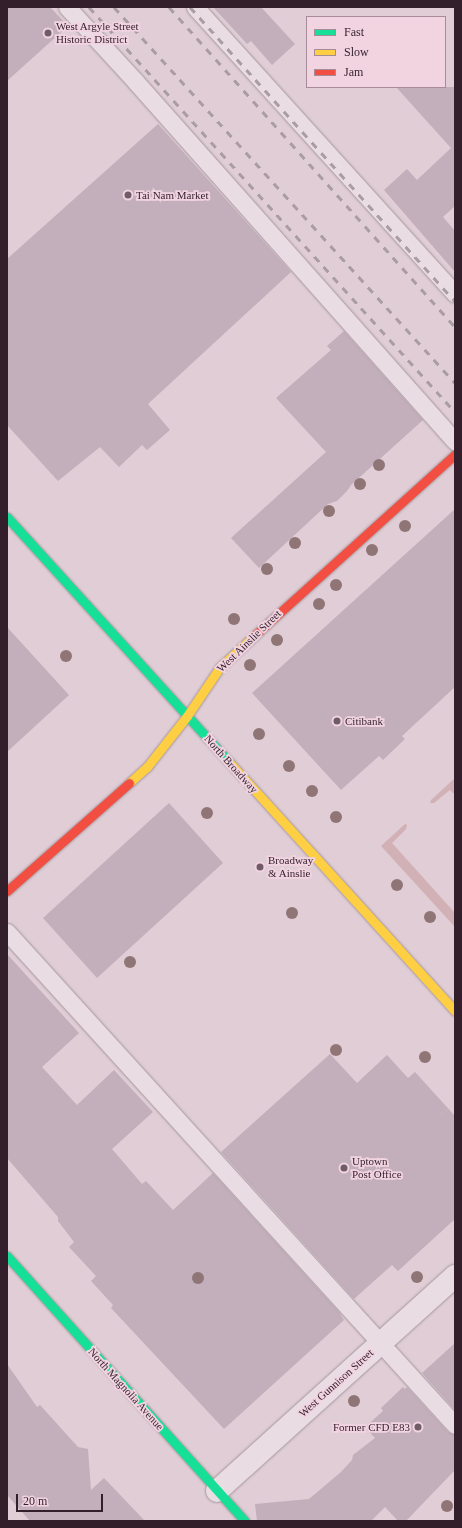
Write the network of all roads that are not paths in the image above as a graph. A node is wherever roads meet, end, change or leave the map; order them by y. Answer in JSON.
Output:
{"nodes":[{"id":1,"x":67,"y":7,"type":"edge"},
{"id":2,"x":196,"y":7,"type":"edge"},
{"id":3,"x":455,"y":294,"type":"edge"},
{"id":4,"x":455,"y":441,"type":"edge"},
{"id":5,"x":455,"y":454,"type":"edge"},
{"id":6,"x":7,"y":517,"type":"edge"},
{"id":7,"x":187,"y":716,"type":"junction"},
{"id":8,"x":7,"y":891,"type":"edge"},
{"id":9,"x":7,"y":932,"type":"edge"},
{"id":10,"x":455,"y":1011,"type":"edge"},
{"id":11,"x":7,"y":1256,"type":"edge"},
{"id":12,"x":455,"y":1276,"type":"edge"},
{"id":13,"x":381,"y":1343,"type":"junction"},
{"id":14,"x":455,"y":1425,"type":"edge"},
{"id":15,"x":217,"y":1491,"type":"junction"},
{"id":16,"x":244,"y":1521,"type":"edge"}],
"edges":[{"from":1,"to":4,"type":"lane"},
{"from":2,"to":3,"type":"lane"},
{"from":5,"to":7,"type":"street","name":"West Ainslie Street"},
{"from":6,"to":7,"type":"street","name":"North Broadway"},
{"from":7,"to":8,"type":"street","name":"West Ainslie Street"},
{"from":7,"to":10,"type":"street","name":"North Broadway"},
{"from":9,"to":13,"type":"lane"},
{"from":11,"to":15,"type":"street","name":"North Magnolia Avenue"},
{"from":12,"to":13,"type":"street","name":"West Gunnison Street"},
{"from":13,"to":14,"type":"lane"},
{"from":13,"to":15,"type":"street","name":"West Gunnison Street"},
{"from":15,"to":16,"type":"street","name":"North Magnolia Avenue"}]}
